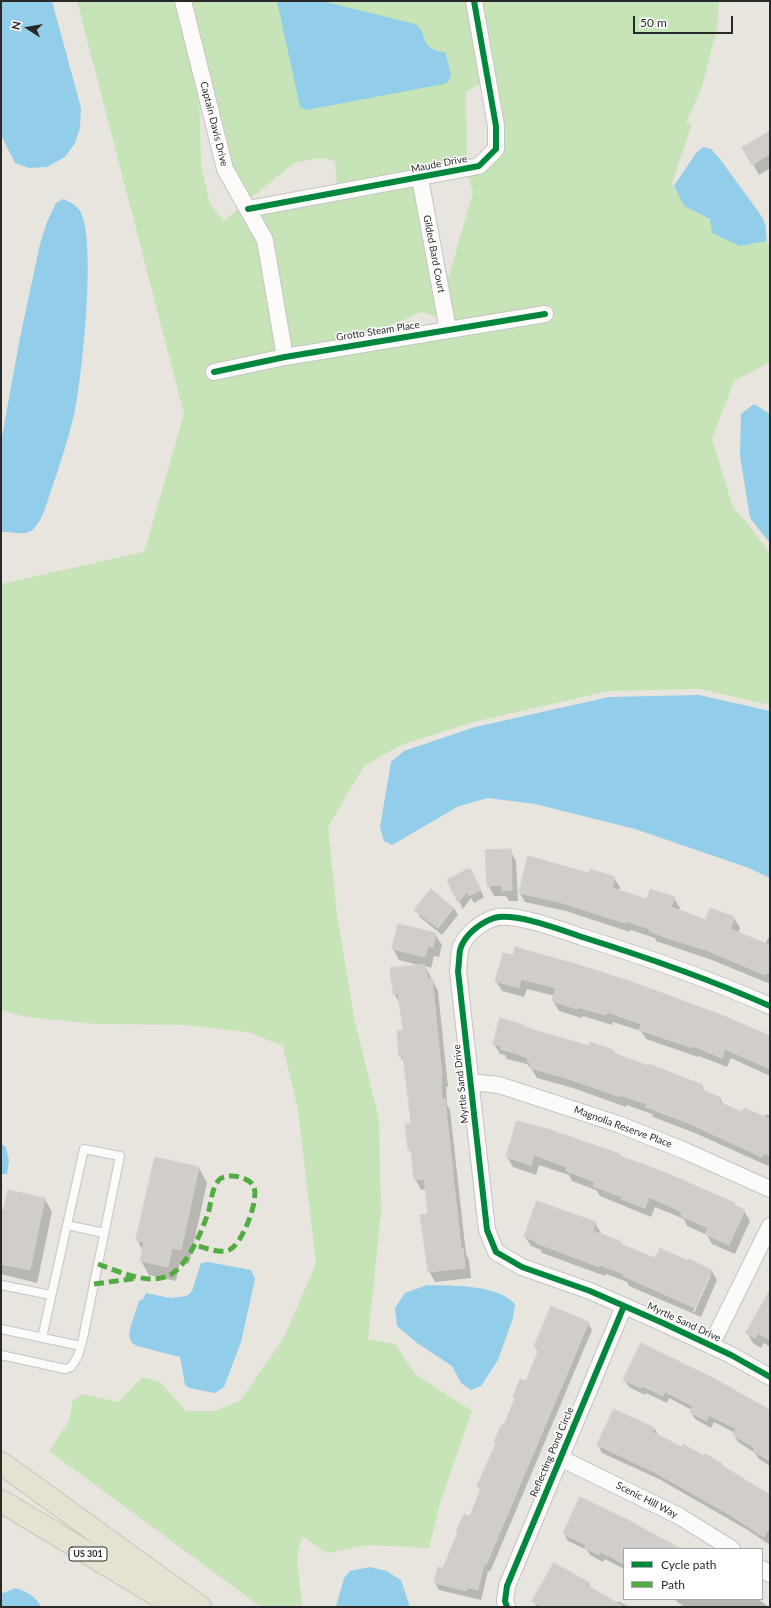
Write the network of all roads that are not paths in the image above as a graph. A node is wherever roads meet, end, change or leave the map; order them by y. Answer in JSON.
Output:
{"nodes":[{"id":1,"x":183,"y":1,"type":"edge"},
{"id":2,"x":474,"y":1,"type":"edge"},
{"id":3,"x":420,"y":178,"type":"junction"},
{"id":4,"x":248,"y":209,"type":"junction"},
{"id":5,"x":545,"y":314,"type":"dead end"},
{"id":6,"x":448,"y":330,"type":"junction"},
{"id":7,"x":285,"y":357,"type":"junction"},
{"id":8,"x":214,"y":372,"type":"dead end"},
{"id":9,"x":770,"y":1006,"type":"edge"},
{"id":10,"x":471,"y":1082,"type":"junction"},
{"id":11,"x":770,"y":1189,"type":"edge"},
{"id":12,"x":67,"y":1225,"type":"junction"},
{"id":13,"x":770,"y":1226,"type":"edge"},
{"id":14,"x":104,"y":1233,"type":"junction"},
{"id":15,"x":1,"y":1285,"type":"edge"},
{"id":16,"x":51,"y":1295,"type":"junction"},
{"id":17,"x":624,"y":1306,"type":"junction"},
{"id":18,"x":1,"y":1329,"type":"edge"},
{"id":19,"x":42,"y":1338,"type":"junction"},
{"id":20,"x":711,"y":1345,"type":"junction"},
{"id":21,"x":81,"y":1346,"type":"junction"},
{"id":22,"x":1,"y":1355,"type":"edge"},
{"id":23,"x":770,"y":1377,"type":"edge"},
{"id":24,"x":560,"y":1458,"type":"junction"},
{"id":25,"x":1,"y":1463,"type":"edge"},
{"id":26,"x":1,"y":1501,"type":"edge"},
{"id":27,"x":730,"y":1548,"type":"edge"},
{"id":28,"x":177,"y":1607,"type":"edge"},
{"id":29,"x":200,"y":1607,"type":"edge"},
{"id":30,"x":507,"y":1607,"type":"edge"}],
"edges":[{"from":1,"to":4,"type":"street","name":"Captain Davis Drive"},
{"from":2,"to":3,"type":"street","name":"Maude Drive"},
{"from":3,"to":4,"type":"street","name":"Maude Drive"},
{"from":3,"to":6,"type":"street","name":"Gilded Bard Court"},
{"from":4,"to":7,"type":"street","name":"Captain Davis Drive"},
{"from":5,"to":6,"type":"street","name":"Grotto Steam Place"},
{"from":6,"to":7,"type":"street","name":"Grotto Steam Place"},
{"from":7,"to":8,"type":"street","name":"Grotto Steam Place"},
{"from":9,"to":10,"type":"street","name":"Myrtle Sand Drive"},
{"from":10,"to":11,"type":"street","name":"Magnolia Reserve Place"},
{"from":10,"to":17,"type":"street","name":"Myrtle Sand Drive"},
{"from":12,"to":14,"type":"lane"},
{"from":12,"to":14,"type":"lane"},
{"from":12,"to":16,"type":"lane"},
{"from":13,"to":20,"type":"street"},
{"from":14,"to":21,"type":"lane"},
{"from":15,"to":16,"type":"lane"},
{"from":16,"to":19,"type":"lane"},
{"from":17,"to":20,"type":"street","name":"Myrtle Sand Drive"},
{"from":17,"to":24,"type":"street","name":"Reflecting Pond Circle"},
{"from":18,"to":19,"type":"lane"},
{"from":19,"to":21,"type":"lane"},
{"from":20,"to":23,"type":"street","name":"Myrtle Sand Drive"},
{"from":21,"to":22,"type":"lane"},
{"from":24,"to":27,"type":"street","name":"Scenic Hill Way"},
{"from":24,"to":30,"type":"street","name":"Reflecting Pond Circle"},
{"from":25,"to":29,"type":"main road","number":"US 301"},
{"from":26,"to":28,"type":"main road","number":"US 301"}]}
